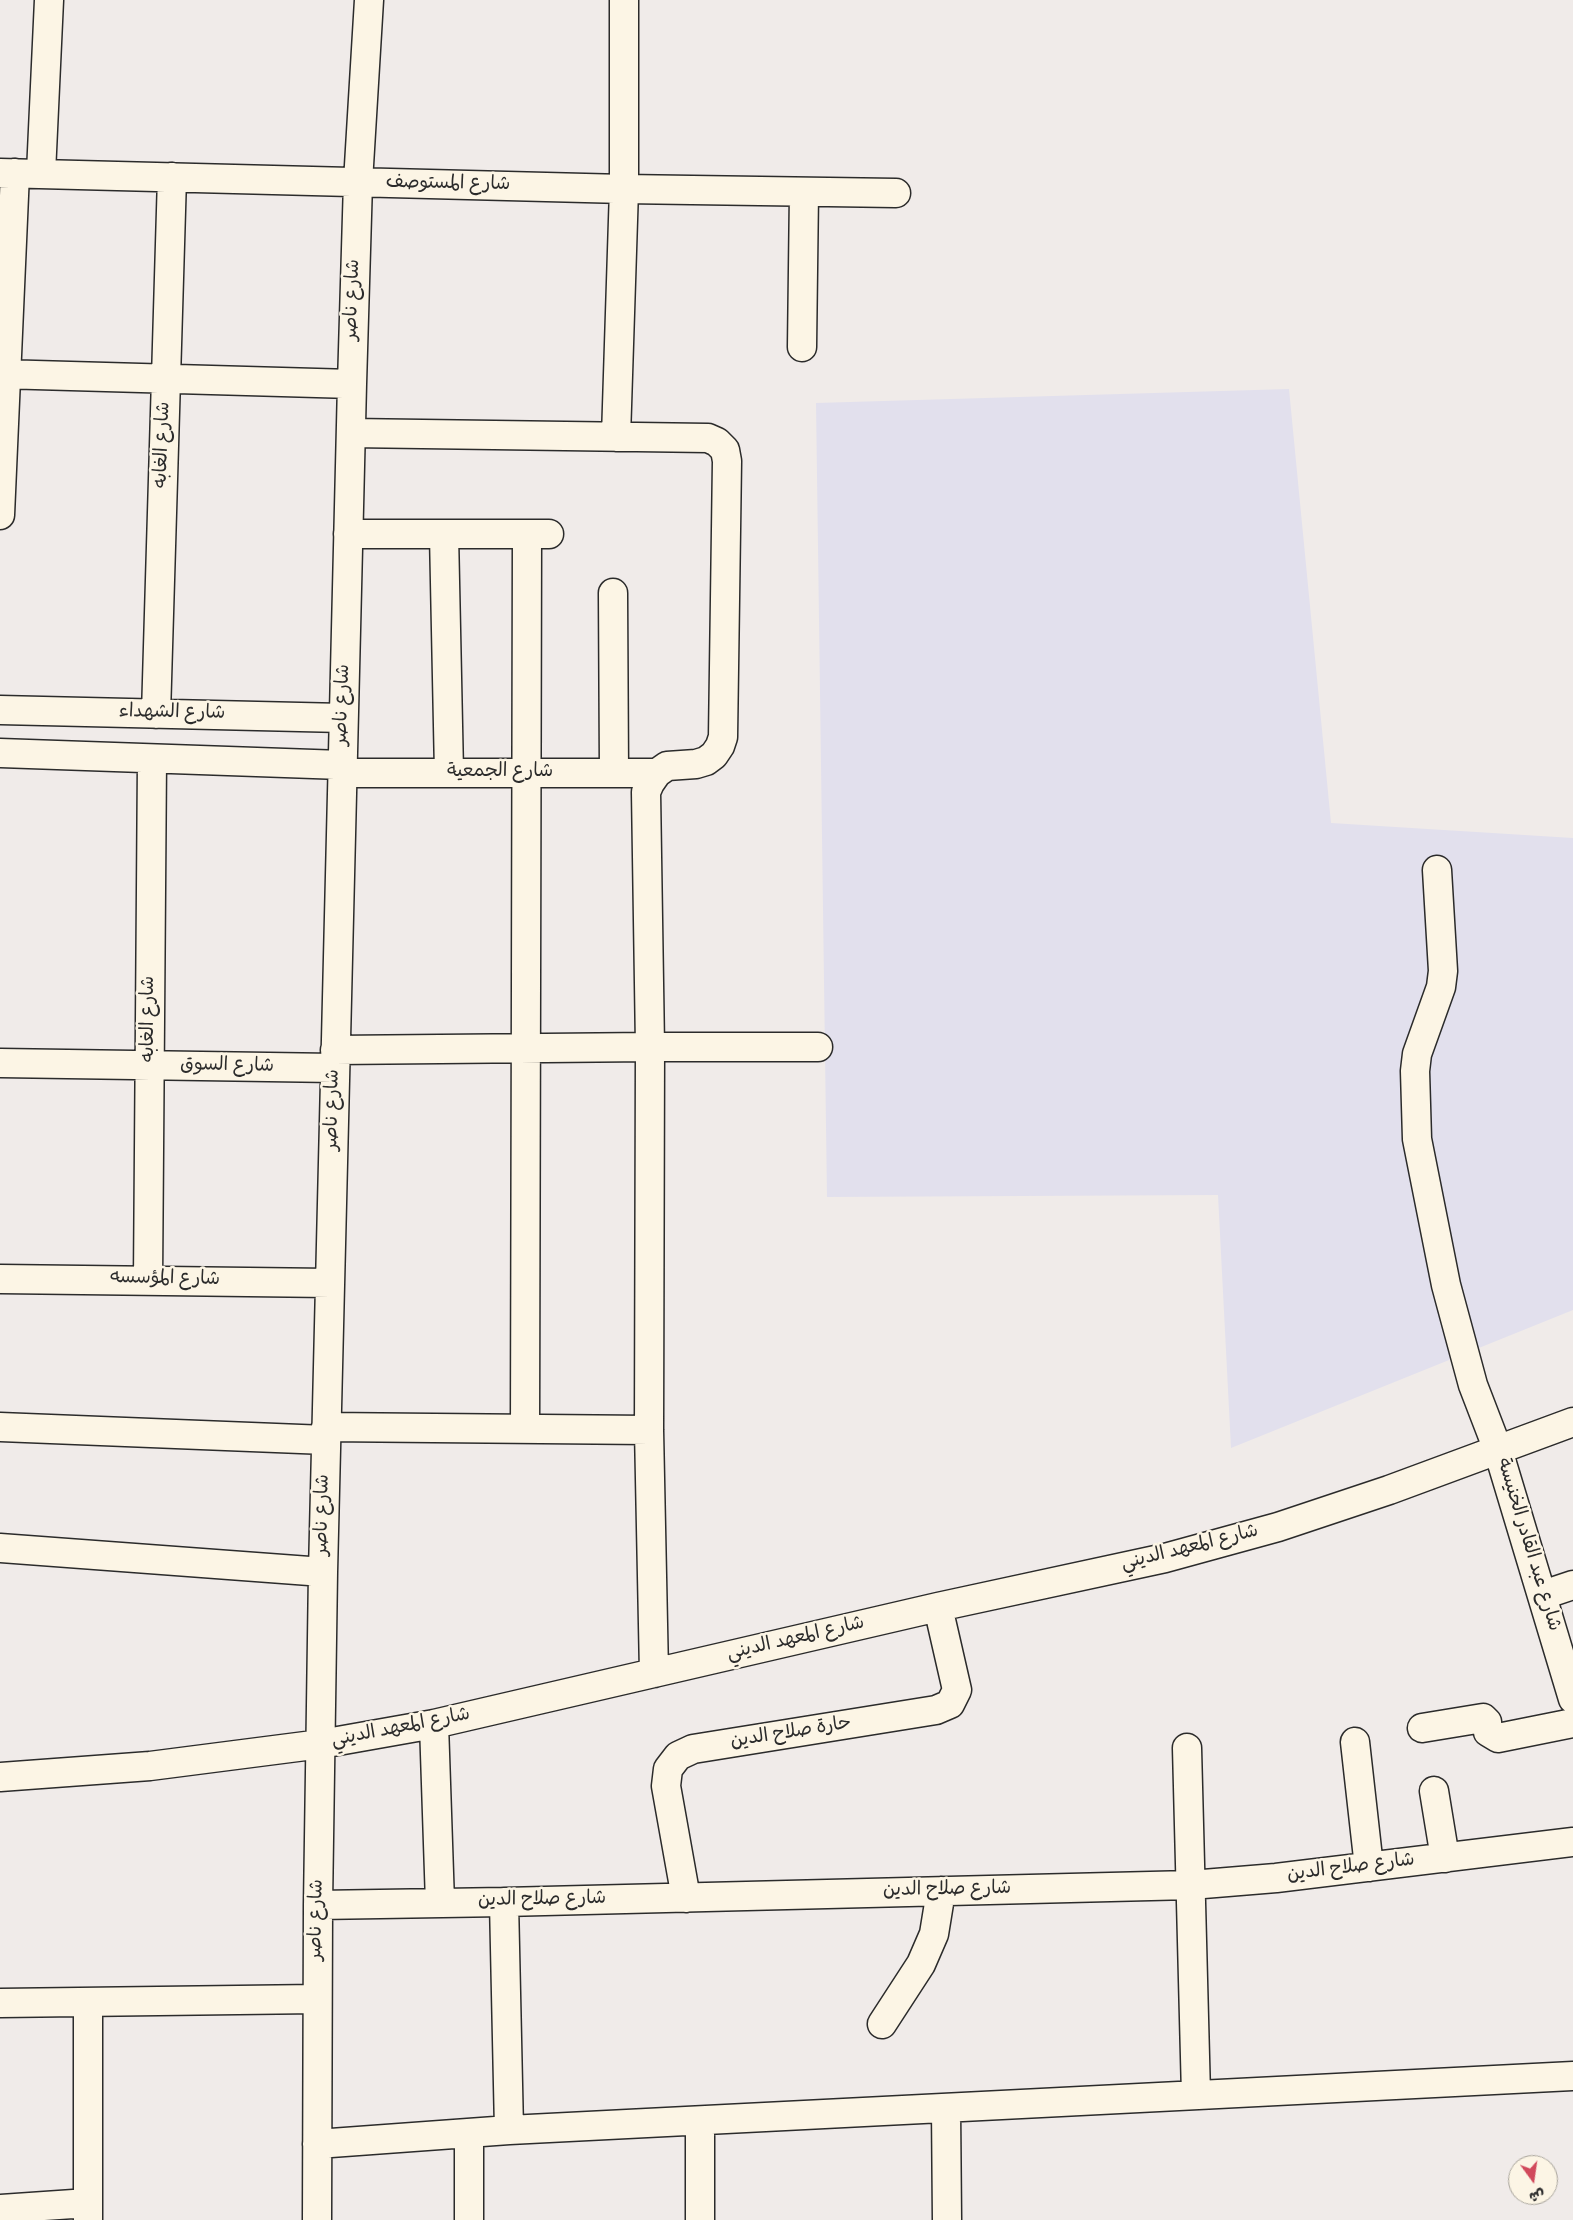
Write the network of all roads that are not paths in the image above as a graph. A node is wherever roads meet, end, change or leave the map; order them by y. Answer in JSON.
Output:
{"nodes":[{"id":1,"x":49,"y":0,"type":"edge"},
{"id":2,"x":368,"y":0,"type":"edge"},
{"id":3,"x":624,"y":0,"type":"edge"},
{"id":4,"x":19,"y":173,"type":"edge"},
{"id":5,"x":172,"y":177,"type":"junction"},
{"id":6,"x":358,"y":182,"type":"junction"},
{"id":7,"x":624,"y":189,"type":"junction"},
{"id":8,"x":804,"y":192,"type":"junction"},
{"id":9,"x":896,"y":193,"type":"dead end"},
{"id":10,"x":802,"y":347,"type":"dead end"},
{"id":11,"x":3,"y":374,"type":"edge"},
{"id":12,"x":166,"y":378,"type":"junction"},
{"id":13,"x":352,"y":384,"type":"junction"},
{"id":14,"x":351,"y":432,"type":"junction"},
{"id":15,"x":616,"y":436,"type":"junction"},
{"id":16,"x":0,"y":515,"type":"edge"},
{"id":17,"x":348,"y":534,"type":"junction"},
{"id":18,"x":444,"y":534,"type":"junction"},
{"id":19,"x":613,"y":593,"type":"dead end"},
{"id":20,"x":0,"y":710,"type":"edge"},
{"id":21,"x":156,"y":714,"type":"junction"},
{"id":22,"x":343,"y":718,"type":"junction"},
{"id":23,"x":0,"y":753,"type":"edge"},
{"id":24,"x":152,"y":759,"type":"junction"},
{"id":25,"x":342,"y":769,"type":"junction"},
{"id":26,"x":449,"y":773,"type":"junction"},
{"id":27,"x":526,"y":773,"type":"junction"},
{"id":28,"x":614,"y":773,"type":"junction"},
{"id":29,"x":657,"y":773,"type":"junction"},
{"id":30,"x":1437,"y":870,"type":"dead end"},
{"id":31,"x":650,"y":1047,"type":"junction"},
{"id":32,"x":818,"y":1047,"type":"dead end"},
{"id":33,"x":526,"y":1049,"type":"junction"},
{"id":34,"x":335,"y":1059,"type":"junction"},
{"id":35,"x":0,"y":1063,"type":"edge"},
{"id":36,"x":150,"y":1066,"type":"junction"},
{"id":37,"x":0,"y":1279,"type":"edge"},
{"id":38,"x":148,"y":1280,"type":"junction"},
{"id":39,"x":330,"y":1283,"type":"junction"},
{"id":40,"x":1573,"y":1422,"type":"edge"},
{"id":41,"x":0,"y":1428,"type":"edge"},
{"id":42,"x":525,"y":1429,"type":"junction"},
{"id":43,"x":649,"y":1430,"type":"junction"},
{"id":44,"x":326,"y":1433,"type":"junction"},
{"id":45,"x":1498,"y":1450,"type":"junction"},
{"id":46,"x":0,"y":1548,"type":"edge"},
{"id":47,"x":323,"y":1572,"type":"junction"},
{"id":48,"x":1573,"y":1585,"type":"edge"},
{"id":49,"x":1543,"y":1595,"type":"junction"},
{"id":50,"x":938,"y":1607,"type":"junction"},
{"id":51,"x":654,"y":1673,"type":"junction"},
{"id":52,"x":1573,"y":1699,"type":"edge"},
{"id":53,"x":1573,"y":1723,"type":"edge"},
{"id":54,"x":434,"y":1724,"type":"junction"},
{"id":55,"x":1422,"y":1728,"type":"dead end"},
{"id":56,"x":1355,"y":1742,"type":"dead end"},
{"id":57,"x":321,"y":1744,"type":"junction"},
{"id":58,"x":1187,"y":1748,"type":"dead end"},
{"id":59,"x":0,"y":1777,"type":"edge"},
{"id":60,"x":1434,"y":1791,"type":"dead end"},
{"id":61,"x":1573,"y":1842,"type":"edge"},
{"id":62,"x":1445,"y":1858,"type":"junction"},
{"id":63,"x":1369,"y":1868,"type":"junction"},
{"id":64,"x":1191,"y":1885,"type":"junction"},
{"id":65,"x":940,"y":1891,"type":"junction"},
{"id":66,"x":686,"y":1898,"type":"junction"},
{"id":67,"x":504,"y":1902,"type":"junction"},
{"id":68,"x":440,"y":1904,"type":"junction"},
{"id":69,"x":318,"y":1905,"type":"junction"},
{"id":70,"x":317,"y":1999,"type":"junction"},
{"id":71,"x":0,"y":2003,"type":"edge"},
{"id":72,"x":88,"y":2003,"type":"junction"},
{"id":73,"x":882,"y":2024,"type":"dead end"},
{"id":74,"x":1573,"y":2076,"type":"edge"},
{"id":75,"x":1196,"y":2095,"type":"junction"},
{"id":76,"x":946,"y":2108,"type":"junction"},
{"id":77,"x":700,"y":2121,"type":"junction"},
{"id":78,"x":509,"y":2130,"type":"junction"},
{"id":79,"x":469,"y":2132,"type":"junction"},
{"id":80,"x":317,"y":2144,"type":"junction"},
{"id":81,"x":0,"y":2208,"type":"edge"},
{"id":82,"x":88,"y":2211,"type":"edge"},
{"id":83,"x":317,"y":2220,"type":"edge"},
{"id":84,"x":469,"y":2220,"type":"edge"},
{"id":85,"x":700,"y":2220,"type":"edge"},
{"id":86,"x":947,"y":2220,"type":"edge"}],
"edges":[{"from":1,"to":4,"type":"street"},
{"from":2,"to":6,"type":"street","name":"شارع ناصر"},
{"from":3,"to":7,"type":"street"},
{"from":4,"to":5,"type":"street","name":"شارع المستوصف"},
{"from":4,"to":11,"type":"street"},
{"from":5,"to":6,"type":"street","name":"شارع المستوصف"},
{"from":5,"to":12,"type":"street","name":"شارع الغابه"},
{"from":6,"to":7,"type":"street","name":"شارع المستوصف"},
{"from":6,"to":13,"type":"street","name":"شارع ناصر"},
{"from":7,"to":8,"type":"street","name":"شارع المستوصف"},
{"from":7,"to":15,"type":"street"},
{"from":8,"to":9,"type":"street","name":"شارع المستوصف"},
{"from":8,"to":10,"type":"street"},
{"from":11,"to":12,"type":"street"},
{"from":11,"to":16,"type":"street"},
{"from":12,"to":13,"type":"street"},
{"from":12,"to":21,"type":"street","name":"شارع الغابه"},
{"from":13,"to":14,"type":"street","name":"شارع ناصر"},
{"from":14,"to":15,"type":"street"},
{"from":14,"to":17,"type":"street","name":"شارع ناصر"},
{"from":15,"to":29,"type":"street"},
{"from":17,"to":18,"type":"street"},
{"from":17,"to":22,"type":"street","name":"شارع ناصر"},
{"from":18,"to":26,"type":"street"},
{"from":18,"to":27,"type":"street"},
{"from":19,"to":28,"type":"street"},
{"from":20,"to":21,"type":"street","name":"شارع الشهداء"},
{"from":21,"to":22,"type":"street","name":"شارع الشهداء"},
{"from":22,"to":25,"type":"street","name":"شارع ناصر"},
{"from":23,"to":24,"type":"street"},
{"from":24,"to":25,"type":"street"},
{"from":24,"to":36,"type":"street","name":"شارع الغابه"},
{"from":25,"to":26,"type":"street","name":"شارع الجمعية"},
{"from":25,"to":34,"type":"street","name":"شارع ناصر"},
{"from":26,"to":27,"type":"street","name":"شارع الجمعية"},
{"from":27,"to":28,"type":"street","name":"شارع الجمعية"},
{"from":27,"to":33,"type":"street"},
{"from":28,"to":29,"type":"street","name":"شارع الجمعية"},
{"from":29,"to":31,"type":"street"},
{"from":30,"to":45,"type":"street","name":"شارع عبد القادر الخنيسة"},
{"from":31,"to":32,"type":"street","name":"شارع السوق"},
{"from":31,"to":33,"type":"street","name":"شارع السوق"},
{"from":31,"to":43,"type":"street"},
{"from":33,"to":34,"type":"street","name":"شارع السوق"},
{"from":33,"to":42,"type":"street"},
{"from":34,"to":36,"type":"street","name":"شارع السوق"},
{"from":34,"to":39,"type":"street","name":"شارع ناصر"},
{"from":35,"to":36,"type":"street","name":"شارع السوق"},
{"from":36,"to":38,"type":"street","name":"شارع الغابه"},
{"from":37,"to":38,"type":"street","name":"شارع المؤسسه"},
{"from":38,"to":39,"type":"street","name":"شارع المؤسسه"},
{"from":39,"to":44,"type":"street","name":"شارع ناصر"},
{"from":40,"to":45,"type":"street","name":"شارع المعهد الديني"},
{"from":41,"to":44,"type":"street"},
{"from":42,"to":43,"type":"street"},
{"from":42,"to":44,"type":"street"},
{"from":43,"to":51,"type":"street"},
{"from":44,"to":47,"type":"street","name":"شارع ناصر"},
{"from":45,"to":49,"type":"street","name":"شارع عبد القادر الخنيسة"},
{"from":45,"to":50,"type":"street","name":"شارع المعهد الديني"},
{"from":46,"to":47,"type":"street"},
{"from":47,"to":57,"type":"street","name":"شارع ناصر"},
{"from":48,"to":49,"type":"street"},
{"from":49,"to":52,"type":"street","name":"شارع عبد القادر الخنيسة"},
{"from":50,"to":51,"type":"street","name":"شارع المعهد الديني"},
{"from":50,"to":66,"type":"street","name":"حارة صلاح الدين"},
{"from":51,"to":54,"type":"street","name":"شارع المعهد الديني"},
{"from":53,"to":55,"type":"street"},
{"from":54,"to":57,"type":"street","name":"شارع المعهد الديني"},
{"from":54,"to":68,"type":"street"},
{"from":56,"to":63,"type":"street"},
{"from":57,"to":59,"type":"street","name":"شارع المعهد الديني"},
{"from":57,"to":69,"type":"street","name":"شارع ناصر"},
{"from":58,"to":64,"type":"street"},
{"from":60,"to":62,"type":"street"},
{"from":61,"to":62,"type":"street","name":"شارع صلاح الدين"},
{"from":62,"to":63,"type":"street","name":"شارع صلاح الدين"},
{"from":63,"to":64,"type":"street","name":"شارع صلاح الدين"},
{"from":64,"to":65,"type":"street","name":"شارع صلاح الدين"},
{"from":64,"to":75,"type":"street"},
{"from":65,"to":66,"type":"street","name":"شارع صلاح الدين"},
{"from":65,"to":73,"type":"street"},
{"from":66,"to":67,"type":"street","name":"شارع صلاح الدين"},
{"from":67,"to":68,"type":"street","name":"شارع صلاح الدين"},
{"from":67,"to":78,"type":"street"},
{"from":68,"to":69,"type":"street","name":"شارع صلاح الدين"},
{"from":69,"to":70,"type":"street","name":"شارع ناصر"},
{"from":70,"to":72,"type":"street"},
{"from":70,"to":80,"type":"street","name":"شارع ناصر"},
{"from":71,"to":72,"type":"street"},
{"from":72,"to":82,"type":"street"},
{"from":74,"to":75,"type":"street"},
{"from":75,"to":76,"type":"street"},
{"from":76,"to":77,"type":"street"},
{"from":76,"to":86,"type":"street"},
{"from":77,"to":78,"type":"street"},
{"from":77,"to":85,"type":"street"},
{"from":78,"to":79,"type":"street"},
{"from":79,"to":80,"type":"street"},
{"from":79,"to":84,"type":"street"},
{"from":80,"to":83,"type":"street","name":"شارع ناصر"},
{"from":81,"to":82,"type":"street"}]}
